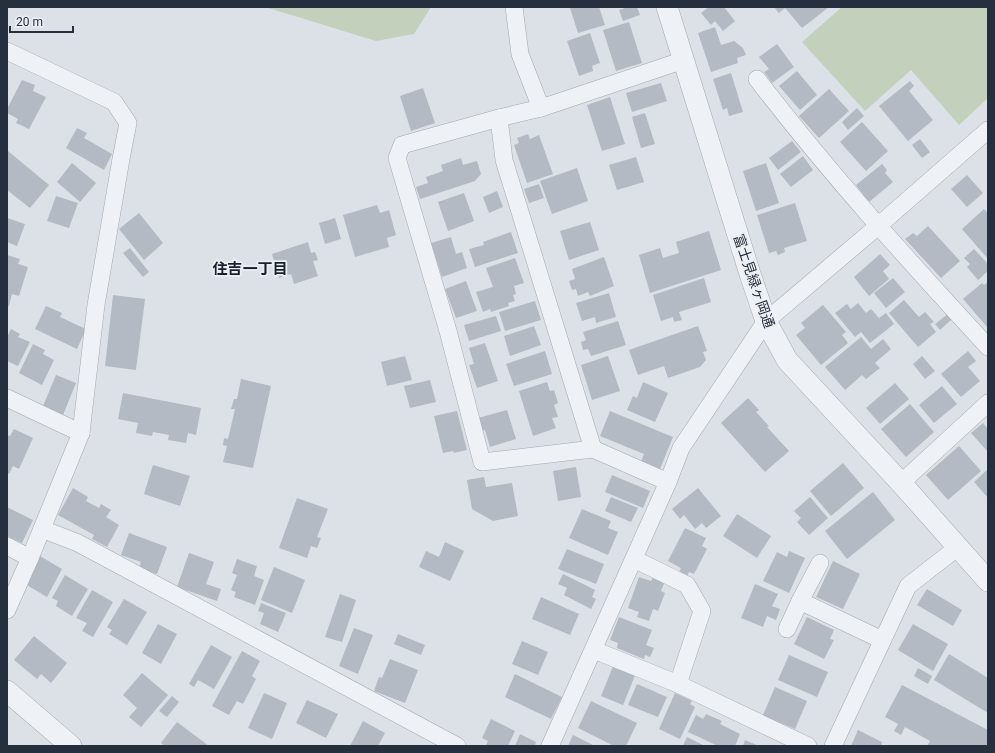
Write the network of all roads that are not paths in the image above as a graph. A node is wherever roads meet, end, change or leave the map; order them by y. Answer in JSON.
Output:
{"nodes":[{"id":1,"x":514,"y":7,"type":"edge"},
{"id":2,"x":667,"y":7,"type":"edge"},
{"id":3,"x":7,"y":51,"type":"edge"},
{"id":4,"x":684,"y":60,"type":"junction"},
{"id":5,"x":757,"y":79,"type":"dead end"},
{"id":6,"x":541,"y":108,"type":"junction"},
{"id":7,"x":499,"y":118,"type":"junction"},
{"id":8,"x":988,"y":130,"type":"edge"},
{"id":9,"x":878,"y":226,"type":"junction"},
{"id":10,"x":766,"y":321,"type":"junction"},
{"id":11,"x":988,"y":347,"type":"edge"},
{"id":12,"x":7,"y":398,"type":"edge"},
{"id":13,"x":988,"y":403,"type":"edge"},
{"id":14,"x":80,"y":433,"type":"junction"},
{"id":15,"x":593,"y":449,"type":"junction"},
{"id":16,"x":668,"y":482,"type":"junction"},
{"id":17,"x":901,"y":483,"type":"junction"},
{"id":18,"x":42,"y":529,"type":"junction"},
{"id":19,"x":7,"y":546,"type":"edge"},
{"id":20,"x":958,"y":546,"type":"junction"},
{"id":21,"x":30,"y":558,"type":"junction"},
{"id":22,"x":634,"y":559,"type":"junction"},
{"id":23,"x":820,"y":563,"type":"dead end"},
{"id":24,"x":988,"y":581,"type":"edge"},
{"id":25,"x":800,"y":601,"type":"junction"},
{"id":26,"x":7,"y":610,"type":"edge"},
{"id":27,"x":786,"y":629,"type":"dead end"},
{"id":28,"x":882,"y":640,"type":"junction"},
{"id":29,"x":594,"y":650,"type":"junction"},
{"id":30,"x":678,"y":684,"type":"junction"},
{"id":31,"x":7,"y":691,"type":"edge"},
{"id":32,"x":71,"y":746,"type":"edge"},
{"id":33,"x":457,"y":746,"type":"edge"},
{"id":34,"x":550,"y":746,"type":"edge"},
{"id":35,"x":808,"y":746,"type":"edge"},
{"id":36,"x":833,"y":746,"type":"edge"}],
"edges":[{"from":1,"to":6,"type":"street"},
{"from":2,"to":4,"type":"street","name":"富士見緑ヶ岡通"},
{"from":3,"to":14,"type":"street"},
{"from":4,"to":6,"type":"street"},
{"from":4,"to":10,"type":"street","name":"富士見緑ヶ岡通"},
{"from":5,"to":9,"type":"street"},
{"from":6,"to":7,"type":"street"},
{"from":7,"to":15,"type":"street"},
{"from":7,"to":15,"type":"street"},
{"from":8,"to":9,"type":"street"},
{"from":9,"to":10,"type":"street"},
{"from":9,"to":11,"type":"street"},
{"from":10,"to":16,"type":"street"},
{"from":10,"to":17,"type":"street","name":"富士見緑ヶ岡通"},
{"from":12,"to":14,"type":"street"},
{"from":13,"to":17,"type":"street"},
{"from":14,"to":18,"type":"street"},
{"from":15,"to":16,"type":"street"},
{"from":16,"to":22,"type":"street"},
{"from":17,"to":20,"type":"street","name":"富士見緑ヶ岡通"},
{"from":18,"to":21,"type":"street"},
{"from":18,"to":33,"type":"street"},
{"from":19,"to":21,"type":"street"},
{"from":20,"to":24,"type":"street","name":"富士見緑ヶ岡通"},
{"from":20,"to":28,"type":"street"},
{"from":21,"to":26,"type":"street"},
{"from":22,"to":29,"type":"street"},
{"from":22,"to":30,"type":"street"},
{"from":23,"to":25,"type":"street"},
{"from":25,"to":27,"type":"street"},
{"from":25,"to":28,"type":"street"},
{"from":28,"to":36,"type":"street"},
{"from":29,"to":30,"type":"street"},
{"from":29,"to":34,"type":"street"},
{"from":30,"to":35,"type":"street"},
{"from":31,"to":32,"type":"street"}]}
